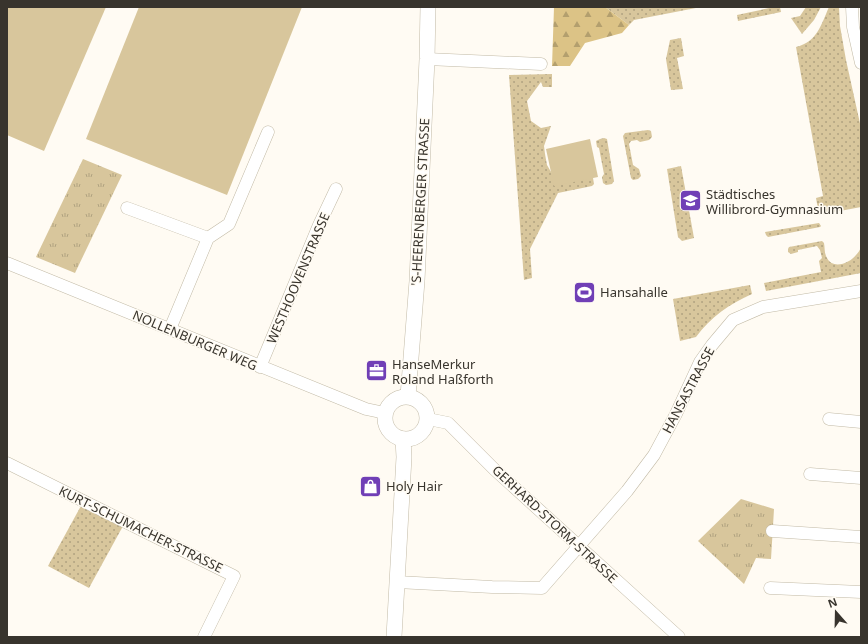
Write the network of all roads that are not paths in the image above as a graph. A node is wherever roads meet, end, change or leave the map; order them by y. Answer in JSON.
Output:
{"nodes":[{"id":1,"x":428,"y":7,"type":"edge"},
{"id":2,"x":852,"y":7,"type":"edge"},
{"id":3,"x":427,"y":59,"type":"junction"},
{"id":4,"x":861,"y":63,"type":"edge"},
{"id":5,"x":541,"y":64,"type":"dead end"},
{"id":6,"x":268,"y":132,"type":"dead end"},
{"id":7,"x":336,"y":189,"type":"dead end"},
{"id":8,"x":127,"y":208,"type":"dead end"},
{"id":9,"x":208,"y":238,"type":"junction"},
{"id":10,"x":7,"y":263,"type":"edge"},
{"id":11,"x":861,"y":291,"type":"edge"},
{"id":12,"x":170,"y":329,"type":"junction"},
{"id":13,"x":260,"y":367,"type":"junction"},
{"id":14,"x":408,"y":396,"type":"junction"},
{"id":15,"x":385,"y":413,"type":"junction"},
{"id":16,"x":428,"y":419,"type":"junction"},
{"id":17,"x":829,"y":419,"type":"dead end"},
{"id":18,"x":861,"y":422,"type":"edge"},
{"id":19,"x":403,"y":439,"type":"junction"},
{"id":20,"x":7,"y":463,"type":"edge"},
{"id":21,"x":810,"y":474,"type":"dead end"},
{"id":22,"x":861,"y":478,"type":"edge"},
{"id":23,"x":772,"y":531,"type":"dead end"},
{"id":24,"x":861,"y":537,"type":"edge"},
{"id":25,"x":579,"y":546,"type":"junction"},
{"id":26,"x":398,"y":582,"type":"junction"},
{"id":27,"x":770,"y":588,"type":"dead end"},
{"id":28,"x":861,"y":592,"type":"edge"},
{"id":29,"x":204,"y":637,"type":"edge"},
{"id":30,"x":394,"y":637,"type":"edge"},
{"id":31,"x":679,"y":637,"type":"edge"}],
"edges":[{"from":1,"to":3,"type":"street","name":"'S-HEERENBERGER STRASSE"},
{"from":2,"to":4,"type":"street"},
{"from":3,"to":5,"type":"street"},
{"from":3,"to":14,"type":"street","name":"'S-HEERENBERGER STRASSE"},
{"from":6,"to":9,"type":"street"},
{"from":7,"to":13,"type":"street","name":"WESTHOOVENSTRASSE"},
{"from":8,"to":9,"type":"street"},
{"from":9,"to":12,"type":"street"},
{"from":10,"to":12,"type":"street","name":"NOLLENBURGER WEG"},
{"from":11,"to":25,"type":"street","name":"HANSASTRASSE"},
{"from":12,"to":13,"type":"street","name":"NOLLENBURGER WEG"},
{"from":13,"to":15,"type":"street","name":"NOLLENBURGER WEG"},
{"from":14,"to":15,"type":"street"},
{"from":14,"to":16,"type":"street"},
{"from":15,"to":19,"type":"street"},
{"from":16,"to":19,"type":"street"},
{"from":16,"to":25,"type":"street","name":"GERHARD-STORM-STRASSE"},
{"from":17,"to":18,"type":"street"},
{"from":19,"to":26,"type":"street"},
{"from":20,"to":29,"type":"street","name":"KURT-SCHUMACHER-STRASSE"},
{"from":21,"to":22,"type":"street"},
{"from":23,"to":24,"type":"street"},
{"from":25,"to":26,"type":"street"},
{"from":25,"to":31,"type":"street","name":"GERHARD-STORM-STRASSE"},
{"from":26,"to":30,"type":"street"},
{"from":27,"to":28,"type":"street"}]}
